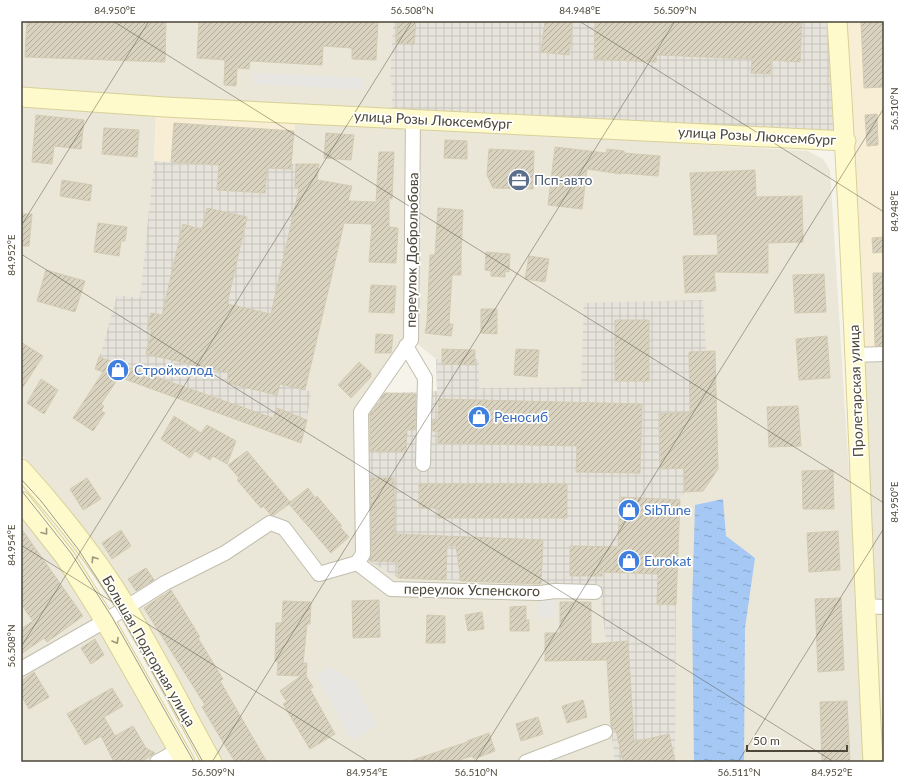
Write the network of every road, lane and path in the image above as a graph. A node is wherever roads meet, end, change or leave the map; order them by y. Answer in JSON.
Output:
{"nodes":[{"id":1,"x":838,"y":21,"type":"edge"},
{"id":2,"x":21,"y":97,"type":"edge"},
{"id":3,"x":413,"y":118,"type":"junction"},
{"id":4,"x":846,"y":141,"type":"junction"},
{"id":5,"x":406,"y":346,"type":"junction"},
{"id":6,"x":884,"y":354,"type":"edge"},
{"id":7,"x":854,"y":355,"type":"junction"},
{"id":8,"x":423,"y":464,"type":"dead end"},
{"id":9,"x":21,"y":469,"type":"edge"},
{"id":10,"x":21,"y":501,"type":"edge"},
{"id":11,"x":357,"y":563,"type":"junction"},
{"id":12,"x":596,"y":592,"type":"dead end"},
{"id":13,"x":865,"y":606,"type":"junction"},
{"id":14,"x":884,"y":607,"type":"edge"},
{"id":15,"x":127,"y":608,"type":"junction"},
{"id":16,"x":105,"y":621,"type":"junction"},
{"id":17,"x":21,"y":669,"type":"edge"},
{"id":18,"x":605,"y":732,"type":"dead end"},
{"id":19,"x":182,"y":756,"type":"edge"},
{"id":20,"x":157,"y":762,"type":"edge"},
{"id":21,"x":212,"y":762,"type":"edge"},
{"id":22,"x":526,"y":762,"type":"edge"},
{"id":23,"x":873,"y":762,"type":"edge"}],
"edges":[{"from":1,"to":4,"type":"street","name":"Пролетарская улица"},
{"from":2,"to":3,"type":"street","name":"улица Розы Люксембург"},
{"from":3,"to":4,"type":"street","name":"улица Розы Люксембург"},
{"from":3,"to":5,"type":"street","name":"переулок Добролюбова"},
{"from":4,"to":7,"type":"street","name":"Пролетарская улица"},
{"from":5,"to":8,"type":"street"},
{"from":5,"to":11,"type":"street","name":"переулок Добролюбова"},
{"from":6,"to":7,"type":"street"},
{"from":7,"to":13,"type":"street","name":"Пролетарская улица"},
{"from":15,"to":9,"type":"street","name":"Большая Подгорная улица","one_way":true},
{"from":10,"to":16,"type":"street","name":"Большая Подгорная улица","one_way":true},
{"from":11,"to":12,"type":"street","name":"переулок Успенского"},
{"from":11,"to":15,"type":"street"},
{"from":13,"to":14,"type":"street"},
{"from":13,"to":23,"type":"street","name":"Пролетарская улица"},
{"from":15,"to":16,"type":"street"},
{"from":15,"to":21,"type":"street","name":"Большая Подгорная улица"},
{"from":16,"to":17,"type":"street"},
{"from":16,"to":19,"type":"street","name":"Большая Подгорная улица","one_way":true},
{"from":18,"to":22,"type":"street"},
{"from":19,"to":20,"type":"street"}]}
